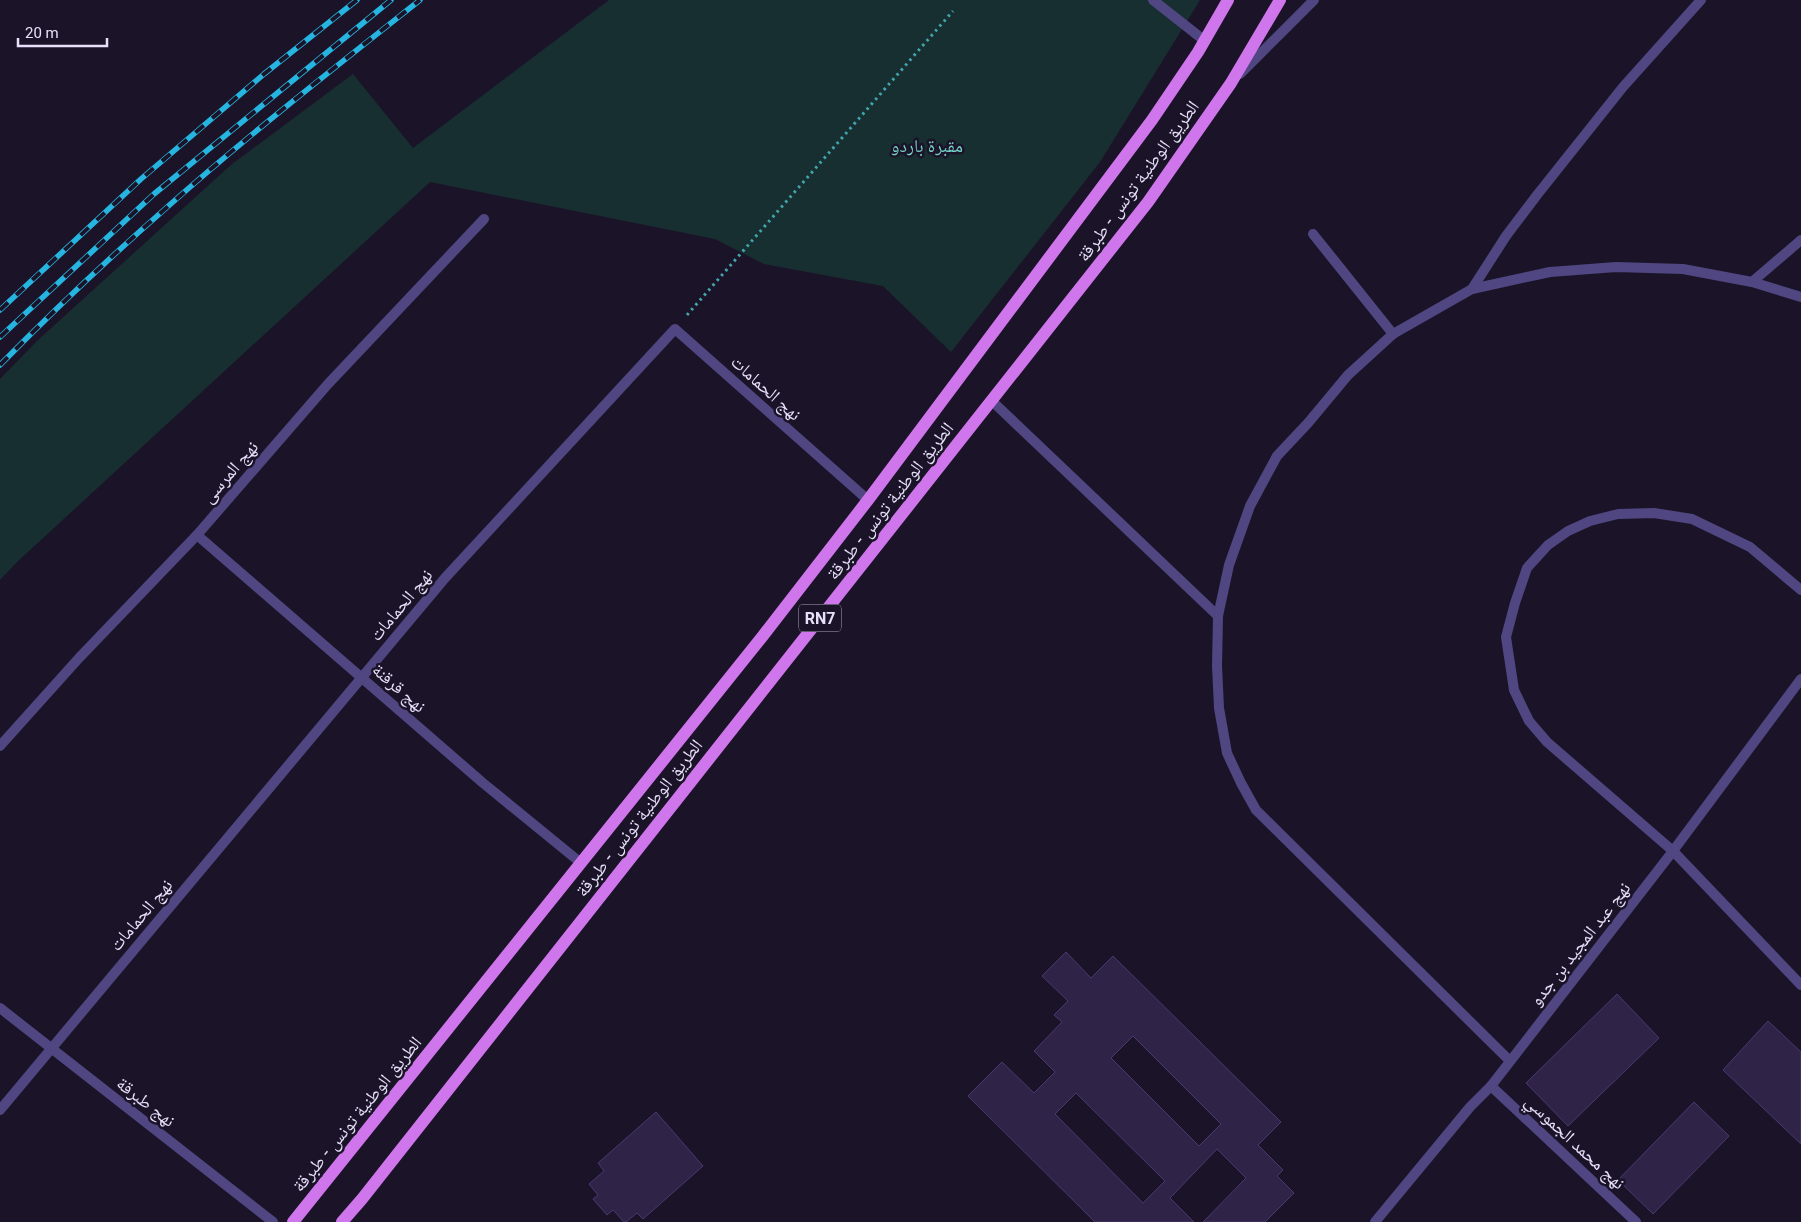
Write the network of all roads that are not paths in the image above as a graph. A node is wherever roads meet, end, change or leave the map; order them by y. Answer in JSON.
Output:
{"nodes":[{"id":1,"x":1153,"y":0,"type":"edge"},
{"id":2,"x":1228,"y":0,"type":"edge"},
{"id":3,"x":1280,"y":0,"type":"edge"},
{"id":4,"x":1314,"y":0,"type":"edge"},
{"id":5,"x":1697,"y":1,"type":"edge"},
{"id":6,"x":1205,"y":41,"type":"junction"},
{"id":7,"x":1231,"y":83,"type":"junction"},
{"id":8,"x":484,"y":219,"type":"dead end"},
{"id":9,"x":1313,"y":234,"type":"dead end"},
{"id":10,"x":1801,"y":240,"type":"edge"},
{"id":11,"x":1752,"y":282,"type":"junction"},
{"id":12,"x":1472,"y":289,"type":"junction"},
{"id":13,"x":1801,"y":297,"type":"edge"},
{"id":14,"x":1393,"y":334,"type":"junction"},
{"id":15,"x":992,"y":400,"type":"junction"},
{"id":16,"x":868,"y":500,"type":"junction"},
{"id":17,"x":197,"y":535,"type":"junction"},
{"id":18,"x":1801,"y":590,"type":"edge"},
{"id":19,"x":1218,"y":616,"type":"junction"},
{"id":20,"x":362,"y":677,"type":"junction"},
{"id":21,"x":1801,"y":679,"type":"edge"},
{"id":22,"x":0,"y":746,"type":"edge"},
{"id":23,"x":1673,"y":851,"type":"junction"},
{"id":24,"x":581,"y":863,"type":"junction"},
{"id":25,"x":1801,"y":985,"type":"edge"},
{"id":26,"x":0,"y":1008,"type":"edge"},
{"id":27,"x":52,"y":1049,"type":"junction"},
{"id":28,"x":1510,"y":1061,"type":"junction"},
{"id":29,"x":1491,"y":1086,"type":"junction"},
{"id":30,"x":0,"y":1110,"type":"edge"},
{"id":31,"x":273,"y":1222,"type":"edge"},
{"id":32,"x":293,"y":1222,"type":"edge"},
{"id":33,"x":342,"y":1222,"type":"edge"},
{"id":34,"x":1375,"y":1222,"type":"edge"},
{"id":35,"x":1636,"y":1222,"type":"edge"}],
"edges":[{"from":1,"to":6,"type":"street"},
{"from":2,"to":6,"type":"main road","name":"الطريق الوطنية تونس - طبرقة","number":"RN7"},
{"from":3,"to":7,"type":"main road","name":"الطريق الوطنية تونس - طبرقة","number":"RN7"},
{"from":4,"to":7,"type":"street"},
{"from":5,"to":12,"type":"street"},
{"from":6,"to":16,"type":"main road","name":"الطريق الوطنية تونس - طبرقة","number":"RN7"},
{"from":7,"to":15,"type":"main road","name":"الطريق الوطنية تونس - طبرقة","number":"RN7"},
{"from":8,"to":17,"type":"street","name":"نهج المرسى"},
{"from":9,"to":14,"type":"street"},
{"from":10,"to":11,"type":"street"},
{"from":11,"to":12,"type":"street"},
{"from":11,"to":13,"type":"street"},
{"from":12,"to":14,"type":"street"},
{"from":14,"to":19,"type":"street"},
{"from":15,"to":19,"type":"street"},
{"from":15,"to":33,"type":"main road","name":"الطريق الوطنية تونس - طبرقة","number":"RN7"},
{"from":16,"to":20,"type":"street","name":"نهج الحمامات"},
{"from":16,"to":24,"type":"main road","name":"الطريق الوطنية تونس - طبرقة","number":"RN7"},
{"from":17,"to":20,"type":"street","name":"نهج قرقنة"},
{"from":17,"to":22,"type":"street","name":"نهج المرسى"},
{"from":18,"to":23,"type":"street"},
{"from":19,"to":28,"type":"street"},
{"from":20,"to":24,"type":"street","name":"نهج قرقنة"},
{"from":20,"to":27,"type":"street","name":"نهج الحمامات"},
{"from":21,"to":23,"type":"street","name":"نهج عبد المجيد بن جدو"},
{"from":23,"to":25,"type":"street"},
{"from":23,"to":28,"type":"street","name":"نهج عبد المجيد بن جدو"},
{"from":24,"to":32,"type":"main road","name":"الطريق الوطنية تونس - طبرقة","number":"RN7"},
{"from":26,"to":27,"type":"street","name":"نهج طبرقة"},
{"from":27,"to":30,"type":"street","name":"نهج الحمامات"},
{"from":27,"to":31,"type":"street","name":"نهج طبرقة"},
{"from":28,"to":29,"type":"street","name":"نهج عبد المجيد بن جدو"},
{"from":29,"to":34,"type":"street","name":"نهج عبد المجيد بن جدو"},
{"from":29,"to":35,"type":"street","name":"نهج محمد الجموسي"}]}
